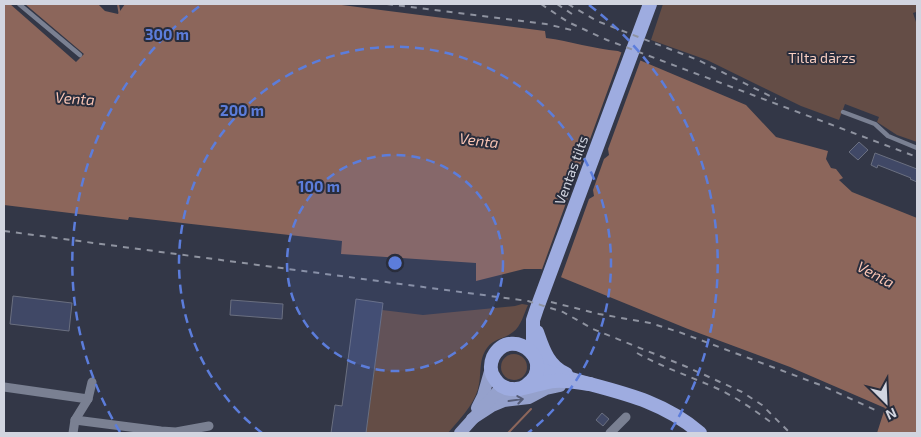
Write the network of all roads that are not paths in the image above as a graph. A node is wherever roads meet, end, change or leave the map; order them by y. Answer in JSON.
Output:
{"nodes":[{"id":1,"x":19,"y":4,"type":"edge"},
{"id":2,"x":650,"y":4,"type":"edge"},
{"id":3,"x":80,"y":55,"type":"dead end"},
{"id":4,"x":843,"y":112,"type":"dead end"},
{"id":5,"x":917,"y":148,"type":"edge"},
{"id":6,"x":535,"y":314,"type":"junction"},
{"id":7,"x":512,"y":344,"type":"junction"},
{"id":8,"x":533,"y":354,"type":"junction"},
{"id":9,"x":491,"y":368,"type":"junction"},
{"id":10,"x":537,"y":368,"type":"junction"},
{"id":11,"x":92,"y":382,"type":"dead end"},
{"id":12,"x":590,"y":384,"type":"junction"},
{"id":13,"x":4,"y":387,"type":"edge"},
{"id":14,"x":514,"y":389,"type":"junction"},
{"id":15,"x":88,"y":399,"type":"junction"},
{"id":16,"x":626,"y":417,"type":"dead end"},
{"id":17,"x":472,"y":419,"type":"junction"},
{"id":18,"x":75,"y":420,"type":"junction"},
{"id":19,"x":209,"y":426,"type":"dead end"},
{"id":20,"x":73,"y":433,"type":"edge"},
{"id":21,"x":460,"y":433,"type":"edge"},
{"id":22,"x":610,"y":433,"type":"edge"},
{"id":23,"x":700,"y":433,"type":"edge"}],
"edges":[{"from":1,"to":3,"type":"lane"},
{"from":2,"to":6,"type":"highway","name":"Ventas tilts"},
{"from":4,"to":5,"type":"lane"},
{"from":6,"to":7,"type":"highway"},
{"from":6,"to":8,"type":"highway"},
{"from":6,"to":12,"type":"highway"},
{"from":7,"to":8,"type":"highway"},
{"from":7,"to":9,"type":"highway"},
{"from":8,"to":10,"type":"highway"},
{"from":9,"to":14,"type":"highway"},
{"from":9,"to":17,"type":"main road"},
{"from":10,"to":12,"type":"highway"},
{"from":10,"to":14,"type":"highway"},
{"from":11,"to":15,"type":"street"},
{"from":12,"to":14,"type":"highway"},
{"from":17,"to":12,"type":"main road","one_way":true},
{"from":12,"to":23,"type":"highway"},
{"from":13,"to":15,"type":"street"},
{"from":14,"to":17,"type":"main road"},
{"from":15,"to":18,"type":"street"},
{"from":16,"to":22,"type":"street"},
{"from":17,"to":21,"type":"main road"},
{"from":18,"to":19,"type":"street"},
{"from":18,"to":20,"type":"street"}]}
